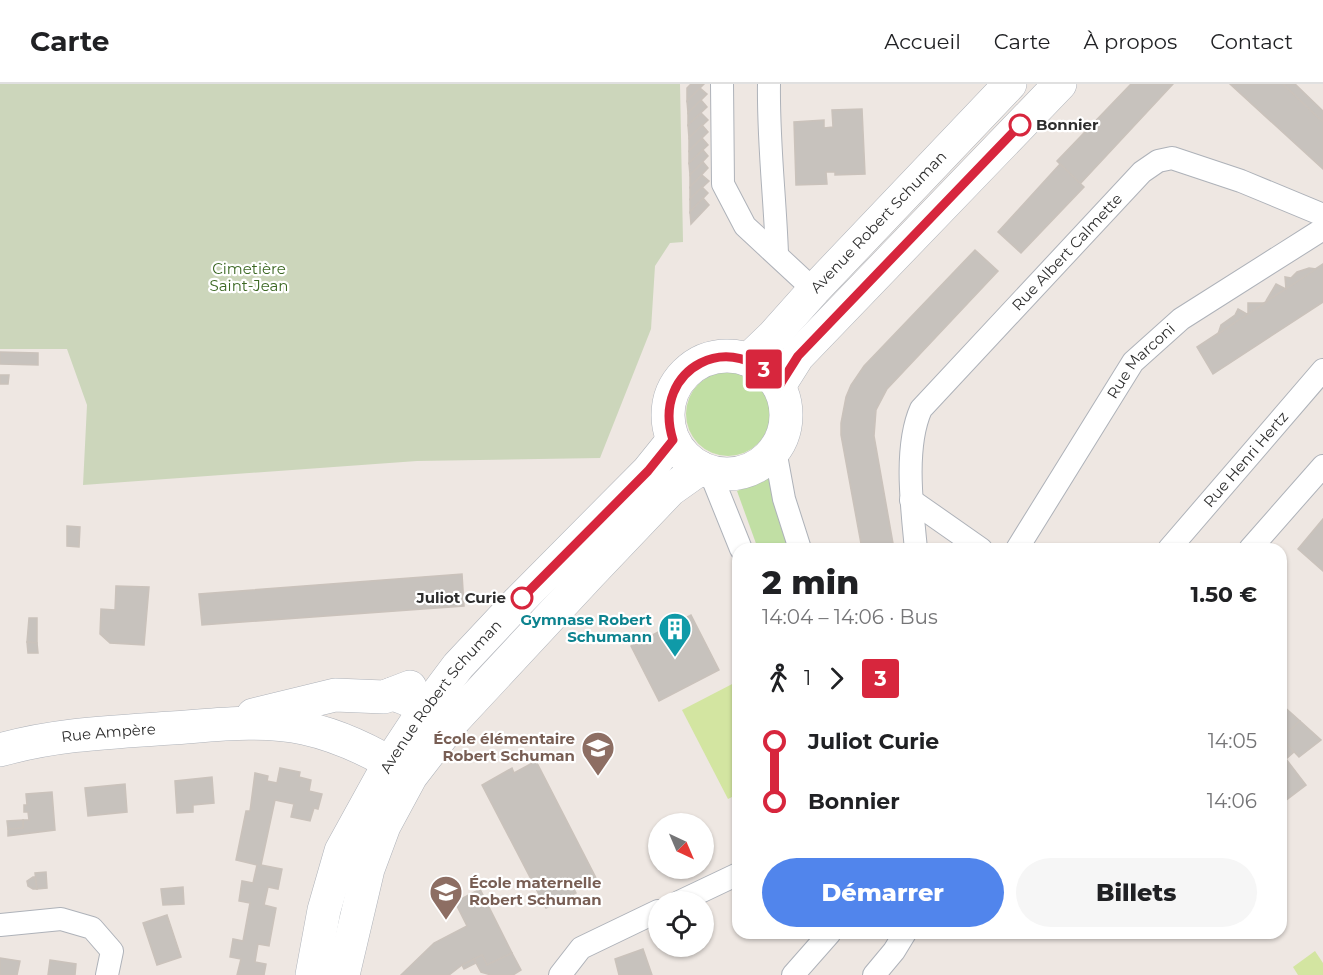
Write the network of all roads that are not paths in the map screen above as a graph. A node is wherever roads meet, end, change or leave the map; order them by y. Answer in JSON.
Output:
{"nodes":[{"id":1,"x":722,"y":84,"type":"edge"},
{"id":2,"x":769,"y":84,"type":"edge"},
{"id":3,"x":1010,"y":84,"type":"edge"},
{"id":4,"x":1060,"y":84,"type":"edge"},
{"id":5,"x":1323,"y":215,"type":"edge"},
{"id":6,"x":1323,"y":229,"type":"edge"},
{"id":7,"x":777,"y":254,"type":"junction"},
{"id":8,"x":814,"y":290,"type":"junction"},
{"id":9,"x":748,"y":360,"type":"junction"},
{"id":10,"x":1323,"y":370,"type":"edge"},
{"id":11,"x":779,"y":386,"type":"junction"},
{"id":12,"x":673,"y":440,"type":"junction"},
{"id":13,"x":775,"y":450,"type":"junction"},
{"id":14,"x":1323,"y":466,"type":"edge"},
{"id":15,"x":705,"y":470,"type":"junction"},
{"id":16,"x":911,"y":500,"type":"junction"},
{"id":17,"x":738,"y":543,"type":"edge"},
{"id":18,"x":798,"y":543,"type":"edge"},
{"id":19,"x":915,"y":543,"type":"edge"},
{"id":20,"x":972,"y":543,"type":"edge"},
{"id":21,"x":1021,"y":543,"type":"edge"},
{"id":22,"x":1174,"y":543,"type":"edge"},
{"id":23,"x":1255,"y":543,"type":"edge"},
{"id":24,"x":458,"y":666,"type":"junction"},
{"id":25,"x":392,"y":694,"type":"junction"},
{"id":26,"x":426,"y":711,"type":"junction"},
{"id":27,"x":216,"y":724,"type":"junction"},
{"id":28,"x":324,"y":733,"type":"junction"},
{"id":29,"x":0,"y":750,"type":"edge"},
{"id":30,"x":400,"y":769,"type":"junction"},
{"id":31,"x":351,"y":833,"type":"junction"},
{"id":32,"x":732,"y":877,"type":"edge"},
{"id":33,"x":702,"y":891,"type":"edge"},
{"id":34,"x":648,"y":916,"type":"edge"},
{"id":35,"x":0,"y":925,"type":"edge"},
{"id":36,"x":825,"y":939,"type":"edge"},
{"id":37,"x":901,"y":939,"type":"edge"},
{"id":38,"x":107,"y":975,"type":"edge"},
{"id":39,"x":312,"y":975,"type":"edge"},
{"id":40,"x":343,"y":975,"type":"edge"},
{"id":41,"x":560,"y":975,"type":"edge"},
{"id":42,"x":793,"y":975,"type":"edge"},
{"id":43,"x":874,"y":975,"type":"edge"}],
"edges":[{"from":1,"to":7,"type":"street"},
{"from":2,"to":7,"type":"street"},
{"from":3,"to":8,"type":"main road","name":"Avenue Robert Schuman"},
{"from":4,"to":11,"type":"main road"},
{"from":5,"to":16,"type":"street","name":"Rue Albert Calmette"},
{"from":6,"to":21,"type":"street","name":"Rue Marconi"},
{"from":7,"to":8,"type":"street"},
{"from":8,"to":9,"type":"main road","name":"Avenue Robert Schuman"},
{"from":9,"to":11,"type":"main road"},
{"from":9,"to":12,"type":"main road"},
{"from":10,"to":22,"type":"street","name":"Rue Henri Hertz"},
{"from":11,"to":13,"type":"main road"},
{"from":12,"to":15,"type":"main road"},
{"from":12,"to":24,"type":"main road","name":"Avenue Robert Schuman"},
{"from":13,"to":15,"type":"main road"},
{"from":13,"to":18,"type":"street"},
{"from":14,"to":23,"type":"street"},
{"from":15,"to":17,"type":"street"},
{"from":15,"to":30,"type":"main road","name":"Avenue Robert Schuman"},
{"from":16,"to":19,"type":"street","name":"Rue Albert Calmette"},
{"from":16,"to":20,"type":"street"},
{"from":24,"to":25,"type":"main road","name":"Rue Ampère"},
{"from":24,"to":26,"type":"main road","name":"Avenue Robert Schuman"},
{"from":25,"to":26,"type":"main road","name":"Rue Ampère"},
{"from":25,"to":27,"type":"main road","name":"Rue Ampère"},
{"from":26,"to":30,"type":"main road","name":"Avenue Robert Schuman"},
{"from":27,"to":28,"type":"main road","name":"Rue Ampère"},
{"from":27,"to":29,"type":"main road","name":"Rue Ampère"},
{"from":28,"to":30,"type":"main road","name":"Rue Ampère"},
{"from":28,"to":31,"type":"main road"},
{"from":30,"to":31,"type":"main road","name":"Avenue Robert Schuman"},
{"from":30,"to":40,"type":"main road","name":"Avenue Robert Schuman"},
{"from":31,"to":39,"type":"main road","name":"Avenue Robert Schuman"},
{"from":32,"to":33,"type":"street"},
{"from":34,"to":41,"type":"street"},
{"from":35,"to":38,"type":"street"},
{"from":36,"to":42,"type":"street"},
{"from":37,"to":43,"type":"street"}]}
